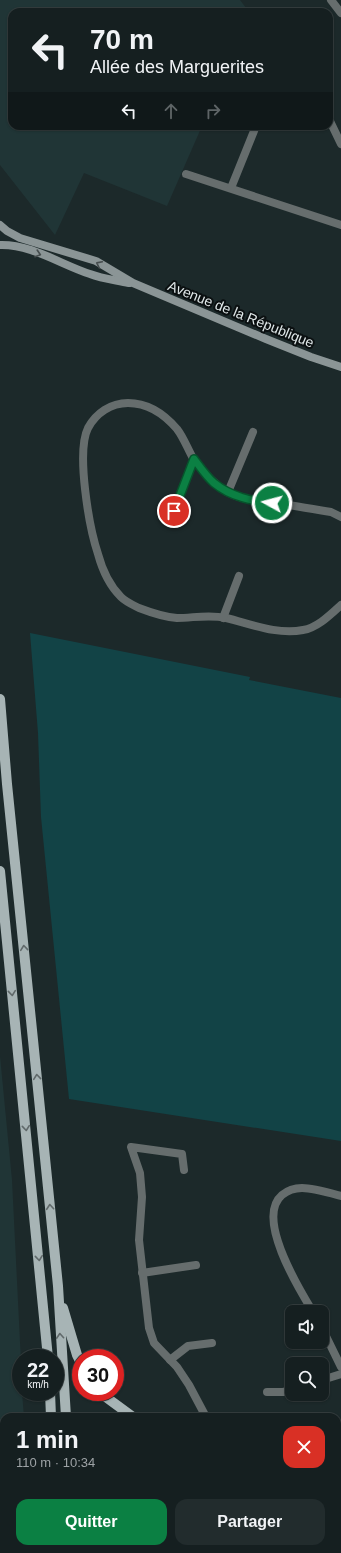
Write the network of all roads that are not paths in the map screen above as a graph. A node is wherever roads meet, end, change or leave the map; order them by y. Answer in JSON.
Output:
{"nodes":[{"id":1,"x":331,"y":0,"type":"edge"},
{"id":2,"x":341,"y":13,"type":"edge"},
{"id":3,"x":333,"y":127,"type":"edge"},
{"id":4,"x":254,"y":130,"type":"edge"},
{"id":5,"x":341,"y":144,"type":"edge"},
{"id":6,"x":186,"y":174,"type":"dead end"},
{"id":7,"x":231,"y":188,"type":"junction"},
{"id":8,"x":0,"y":225,"type":"edge"},
{"id":9,"x":341,"y":225,"type":"edge"},
{"id":10,"x":0,"y":245,"type":"edge"},
{"id":11,"x":132,"y":283,"type":"junction"},
{"id":12,"x":341,"y":367,"type":"edge"},
{"id":13,"x":252,"y":432,"type":"dead end"},
{"id":14,"x":194,"y":459,"type":"junction"},
{"id":15,"x":228,"y":492,"type":"junction"},
{"id":16,"x":174,"y":511,"type":"dead end"},
{"id":17,"x":341,"y":517,"type":"edge"},
{"id":18,"x":239,"y":576,"type":"dead end"},
{"id":19,"x":340,"y":608,"type":"edge"},
{"id":20,"x":223,"y":618,"type":"junction"},
{"id":21,"x":0,"y":699,"type":"edge"},
{"id":22,"x":0,"y":871,"type":"edge"},
{"id":23,"x":184,"y":1170,"type":"dead end"},
{"id":24,"x":341,"y":1196,"type":"edge"},
{"id":25,"x":196,"y":1265,"type":"dead end"},
{"id":26,"x":142,"y":1273,"type":"junction"},
{"id":27,"x":58,"y":1286,"type":"junction"},
{"id":28,"x":309,"y":1305,"type":"edge"},
{"id":29,"x":212,"y":1343,"type":"dead end"},
{"id":30,"x":329,"y":1343,"type":"edge"},
{"id":31,"x":47,"y":1349,"type":"edge"},
{"id":32,"x":76,"y":1349,"type":"edge"},
{"id":33,"x":170,"y":1360,"type":"junction"},
{"id":34,"x":341,"y":1368,"type":"edge"},
{"id":35,"x":341,"y":1374,"type":"edge"},
{"id":36,"x":329,"y":1378,"type":"edge"},
{"id":37,"x":267,"y":1392,"type":"dead end"},
{"id":38,"x":285,"y":1392,"type":"edge"},
{"id":39,"x":50,"y":1401,"type":"edge"},
{"id":40,"x":111,"y":1401,"type":"edge"},
{"id":41,"x":51,"y":1413,"type":"edge"},
{"id":42,"x":66,"y":1413,"type":"edge"},
{"id":43,"x":128,"y":1413,"type":"edge"},
{"id":44,"x":204,"y":1413,"type":"edge"}],
"edges":[{"from":1,"to":2,"type":"street"},
{"from":3,"to":5,"type":"street"},
{"from":4,"to":7,"type":"street"},
{"from":6,"to":7,"type":"street"},
{"from":7,"to":9,"type":"street"},
{"from":11,"to":8,"type":"main road","name":"Avenue de la République","one_way":true},
{"from":10,"to":11,"type":"main road","name":"Avenue de la République","one_way":true},
{"from":11,"to":12,"type":"main road","name":"Avenue de la République"},
{"from":13,"to":15,"type":"street"},
{"from":14,"to":15,"type":"street"},
{"from":14,"to":16,"type":"street"},
{"from":14,"to":20,"type":"street"},
{"from":15,"to":17,"type":"street"},
{"from":18,"to":20,"type":"street"},
{"from":19,"to":20,"type":"street"},
{"from":27,"to":21,"type":"main road","one_way":true},
{"from":22,"to":31,"type":"main road","one_way":true},
{"from":23,"to":26,"type":"street"},
{"from":24,"to":28,"type":"street"},
{"from":25,"to":26,"type":"street"},
{"from":26,"to":33,"type":"street"},
{"from":27,"to":32,"type":"main road"},
{"from":42,"to":27,"type":"main road","one_way":true},
{"from":29,"to":33,"type":"street"},
{"from":30,"to":34,"type":"street"},
{"from":33,"to":44,"type":"street"},
{"from":35,"to":36,"type":"street"},
{"from":37,"to":38,"type":"street"},
{"from":39,"to":41,"type":"main road"},
{"from":40,"to":43,"type":"main road"}]}
